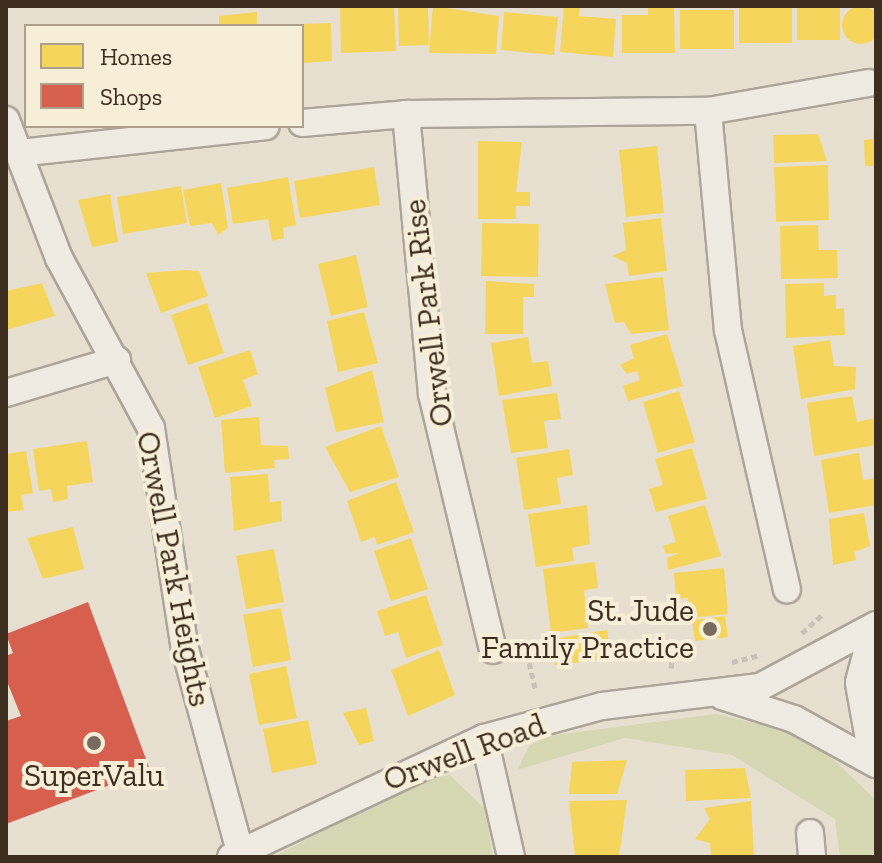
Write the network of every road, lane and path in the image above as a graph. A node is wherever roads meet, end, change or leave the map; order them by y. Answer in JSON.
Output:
{"nodes":[{"id":1,"x":869,"y":83,"type":"dead end"},
{"id":2,"x":708,"y":111,"type":"junction"},
{"id":3,"x":406,"y":114,"type":"junction"},
{"id":4,"x":6,"y":120,"type":"edge"},
{"id":5,"x":304,"y":123,"type":"edge"},
{"id":6,"x":248,"y":128,"type":"edge"},
{"id":7,"x":19,"y":153,"type":"junction"},
{"id":8,"x":117,"y":360,"type":"junction"},
{"id":9,"x":6,"y":393,"type":"edge"},
{"id":10,"x":787,"y":589,"type":"dead end"},
{"id":11,"x":822,"y":615,"type":"dead end"},
{"id":12,"x":876,"y":625,"type":"edge"},
{"id":13,"x":791,"y":640,"type":"dead end"},
{"id":14,"x":689,"y":641,"type":"dead end"},
{"id":15,"x":876,"y":641,"type":"edge"},
{"id":16,"x":493,"y":650,"type":"dead end"},
{"id":17,"x":769,"y":652,"type":"dead end"},
{"id":18,"x":527,"y":653,"type":"dead end"},
{"id":19,"x":732,"y":662,"type":"dead end"},
{"id":20,"x":671,"y":668,"type":"dead end"},
{"id":21,"x":535,"y":688,"type":"dead end"},
{"id":22,"x":711,"y":693,"type":"junction"},
{"id":23,"x":484,"y":738,"type":"junction"},
{"id":24,"x":876,"y":744,"type":"edge"},
{"id":25,"x":876,"y":764,"type":"edge"},
{"id":26,"x":235,"y":855,"type":"edge"},
{"id":27,"x":511,"y":857,"type":"edge"}],
"edges":[{"from":1,"to":2,"type":"street"},
{"from":2,"to":3,"type":"street"},
{"from":2,"to":10,"type":"street"},
{"from":3,"to":5,"type":"street"},
{"from":3,"to":16,"type":"street","name":"Orwell Park Rise"},
{"from":4,"to":7,"type":"street","name":"Orwell Park Heights"},
{"from":6,"to":7,"type":"street"},
{"from":7,"to":8,"type":"street","name":"Orwell Park Heights"},
{"from":8,"to":9,"type":"street"},
{"from":8,"to":26,"type":"street","name":"Orwell Park Heights"},
{"from":11,"to":13,"type":"path"},
{"from":12,"to":22,"type":"street","name":"Orwell Road"},
{"from":14,"to":20,"type":"path"},
{"from":15,"to":24,"type":"street"},
{"from":17,"to":19,"type":"path"},
{"from":18,"to":21,"type":"path"},
{"from":22,"to":23,"type":"street","name":"Orwell Road"},
{"from":22,"to":25,"type":"street","name":"Orwell Road"},
{"from":23,"to":26,"type":"street","name":"Orwell Road"},
{"from":23,"to":27,"type":"street"}]}
